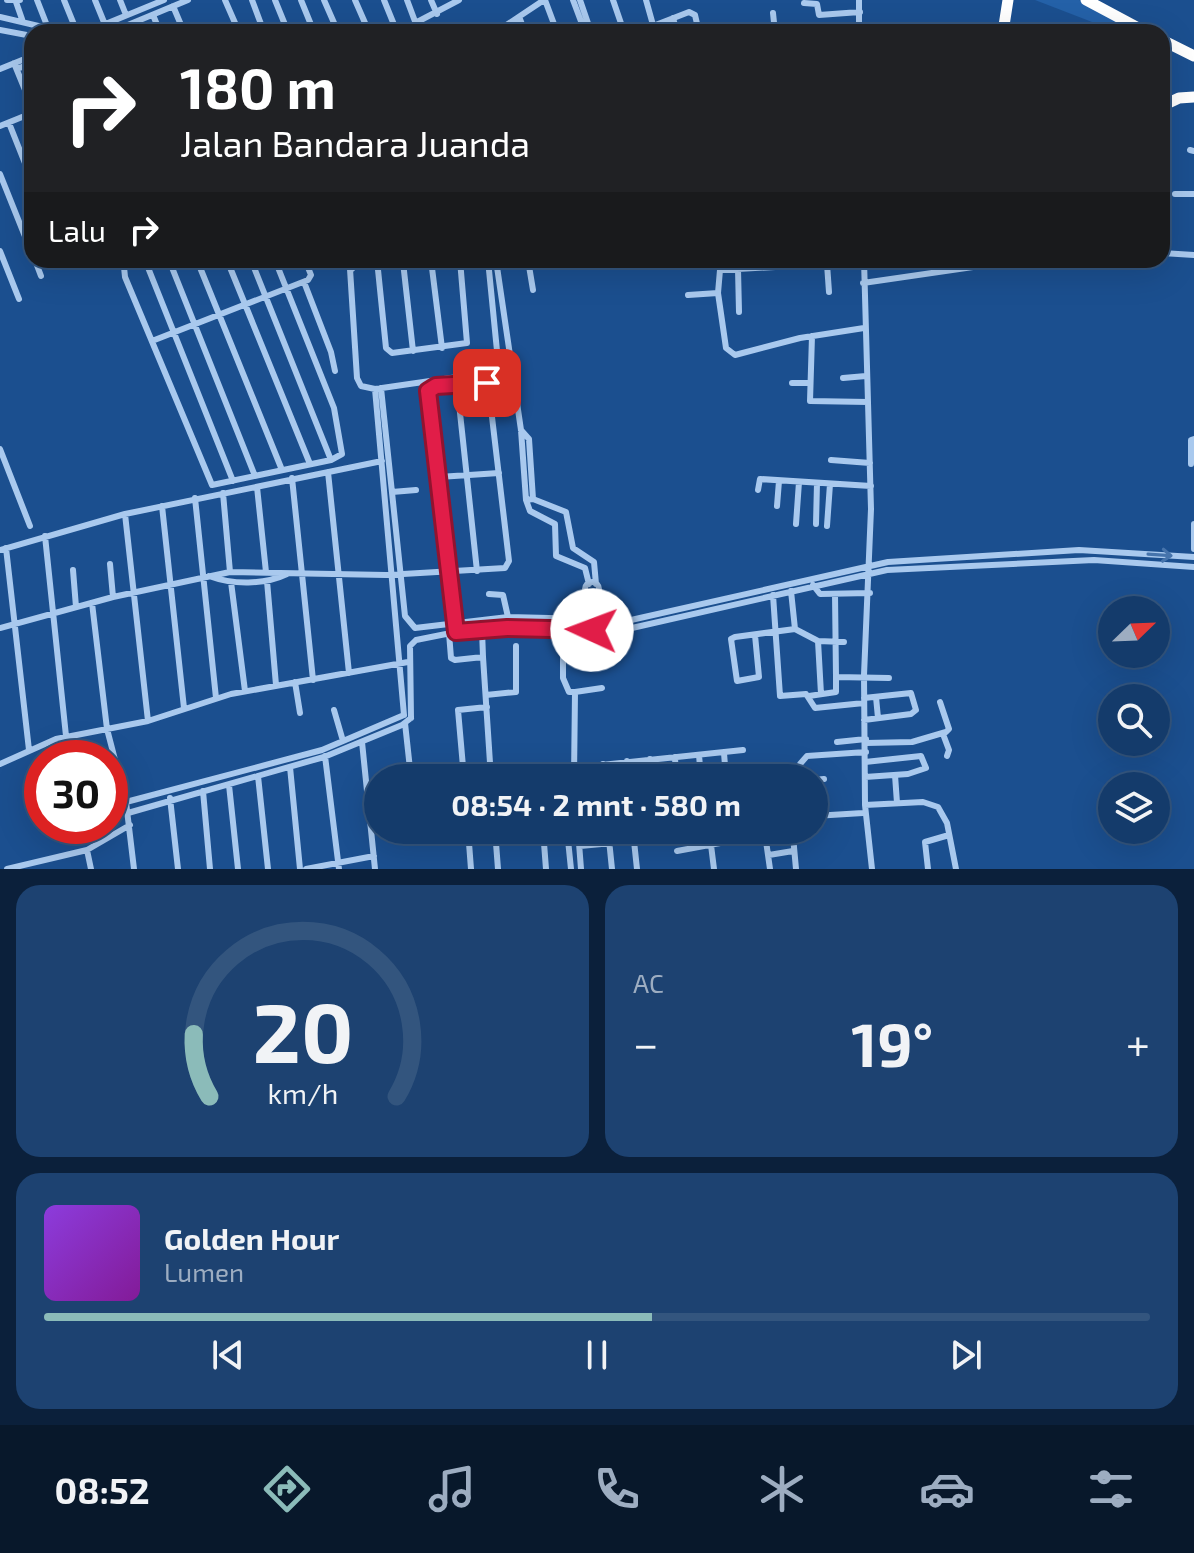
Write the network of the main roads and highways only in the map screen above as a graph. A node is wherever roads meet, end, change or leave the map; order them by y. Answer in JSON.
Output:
{"nodes":[{"id":1,"x":1008,"y":0,"type":"edge"},
{"id":2,"x":1086,"y":0,"type":"edge"},
{"id":3,"x":1004,"y":24,"type":"edge"},
{"id":4,"x":1131,"y":24,"type":"edge"},
{"id":5,"x":1170,"y":44,"type":"edge"},
{"id":6,"x":1194,"y":56,"type":"edge"},
{"id":7,"x":1194,"y":97,"type":"edge"},
{"id":8,"x":1170,"y":102,"type":"edge"}],
"edges":[{"from":1,"to":3,"type":"highway"},
{"from":2,"to":4,"type":"highway"},
{"from":5,"to":6,"type":"highway"},
{"from":7,"to":8,"type":"highway"}]}
